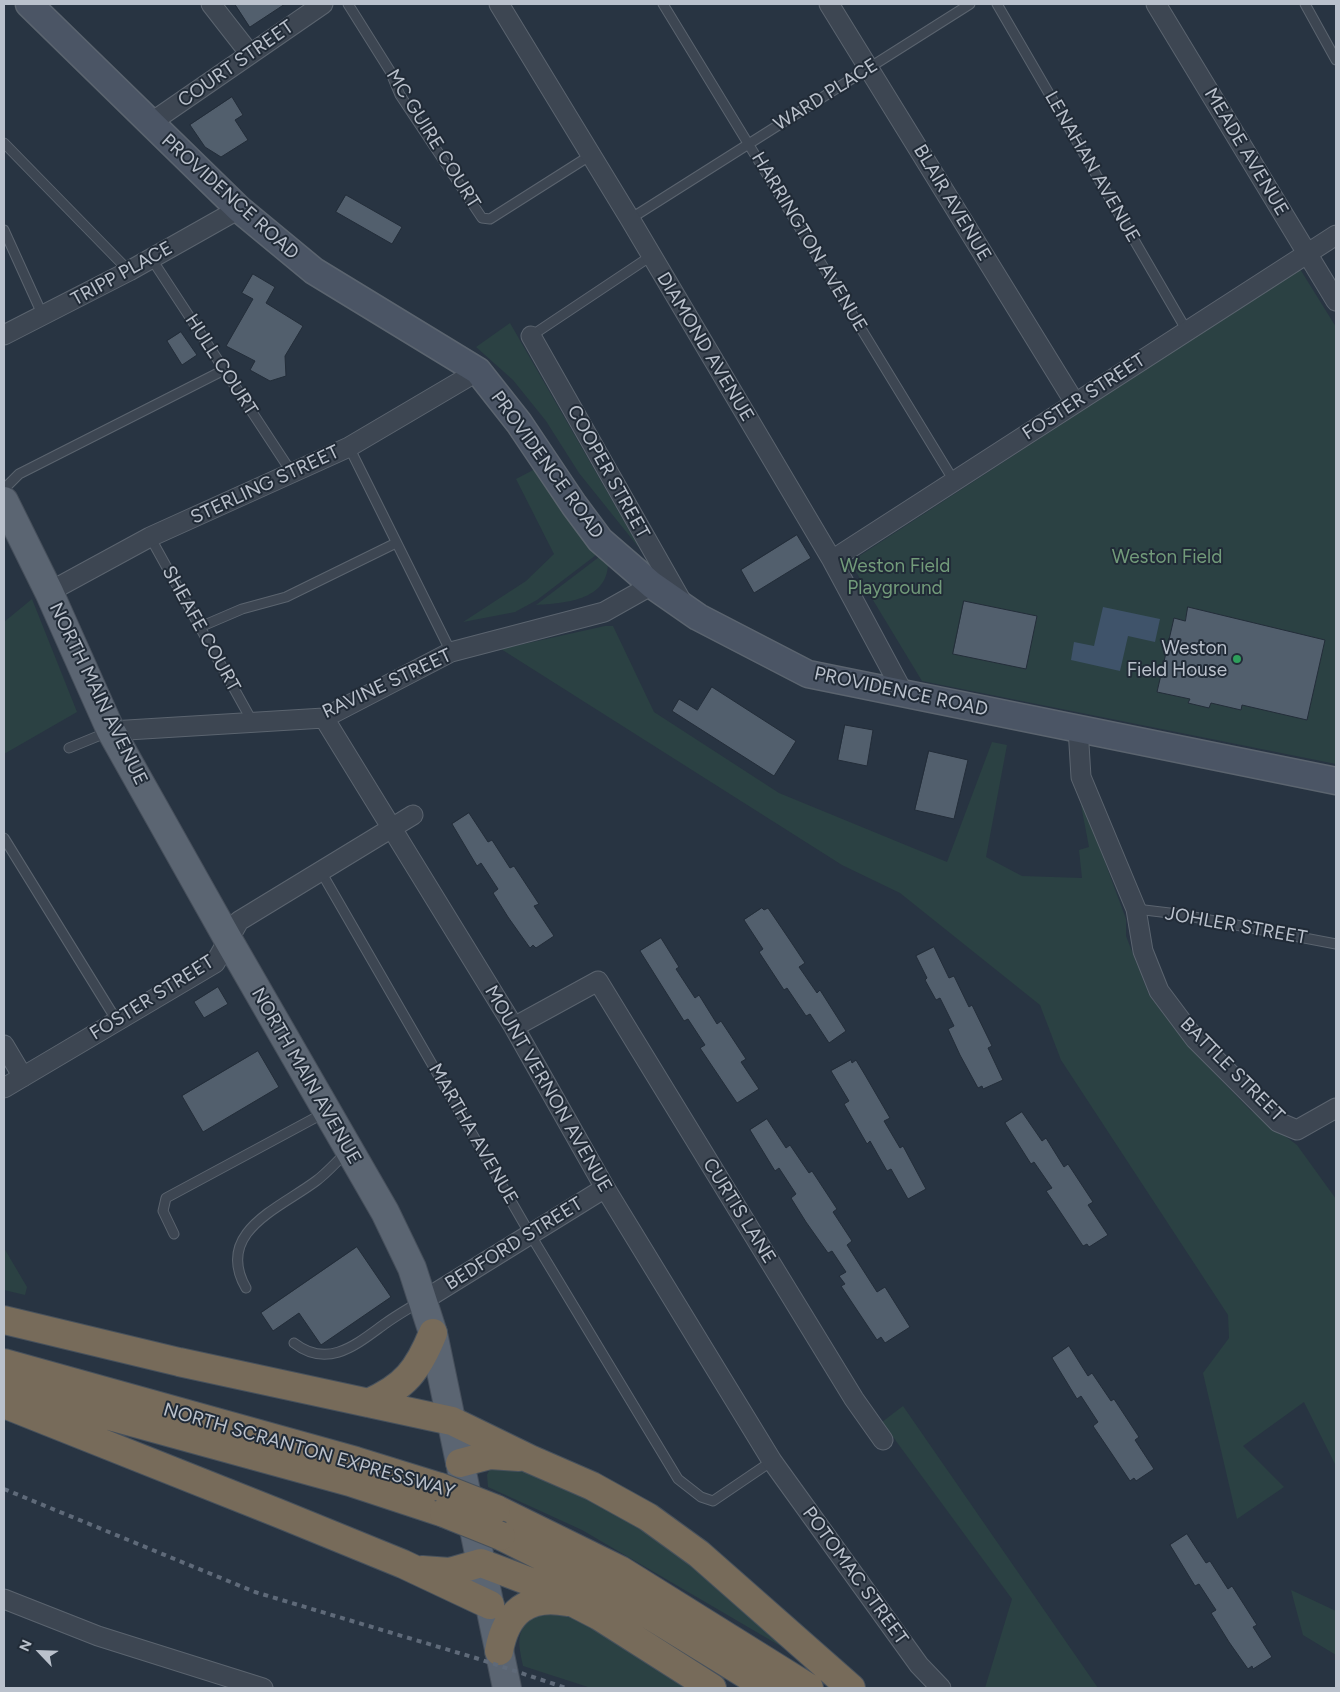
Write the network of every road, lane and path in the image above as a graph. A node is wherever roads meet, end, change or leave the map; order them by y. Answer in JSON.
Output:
{"nodes":[{"id":1,"x":29,"y":4,"type":"edge"},
{"id":2,"x":212,"y":4,"type":"edge"},
{"id":3,"x":323,"y":4,"type":"edge"},
{"id":4,"x":348,"y":4,"type":"edge"},
{"id":5,"x":499,"y":4,"type":"edge"},
{"id":6,"x":663,"y":4,"type":"edge"},
{"id":7,"x":829,"y":4,"type":"edge"},
{"id":8,"x":970,"y":4,"type":"edge"},
{"id":9,"x":997,"y":4,"type":"edge"},
{"id":10,"x":1156,"y":4,"type":"edge"},
{"id":11,"x":1304,"y":4,"type":"edge"},
{"id":12,"x":250,"y":54,"type":"junction"},
{"id":13,"x":1336,"y":60,"type":"edge"},
{"id":14,"x":870,"y":68,"type":"junction"},
{"id":15,"x":149,"y":124,"type":"junction"},
{"id":16,"x":4,"y":143,"type":"edge"},
{"id":17,"x":749,"y":144,"type":"junction"},
{"id":18,"x":592,"y":155,"type":"junction"},
{"id":19,"x":238,"y":210,"type":"junction"},
{"id":20,"x":630,"y":220,"type":"junction"},
{"id":21,"x":4,"y":230,"type":"edge"},
{"id":22,"x":1336,"y":235,"type":"edge"},
{"id":23,"x":1308,"y":253,"type":"junction"},
{"id":24,"x":651,"y":256,"type":"junction"},
{"id":25,"x":150,"y":258,"type":"junction"},
{"id":26,"x":129,"y":271,"type":"junction"},
{"id":27,"x":1336,"y":301,"type":"edge"},
{"id":28,"x":43,"y":316,"type":"junction"},
{"id":29,"x":1187,"y":331,"type":"junction"},
{"id":30,"x":4,"y":335,"type":"edge"},
{"id":31,"x":531,"y":336,"type":"joint"},
{"id":32,"x":224,"y":370,"type":"junction"},
{"id":33,"x":478,"y":371,"type":"junction"},
{"id":34,"x":1075,"y":403,"type":"junction"},
{"id":35,"x":349,"y":447,"type":"junction"},
{"id":36,"x":292,"y":473,"type":"junction"},
{"id":37,"x":954,"y":481,"type":"junction"},
{"id":38,"x":4,"y":489,"type":"edge"},
{"id":39,"x":4,"y":501,"type":"edge"},
{"id":40,"x":150,"y":537,"type":"junction"},
{"id":41,"x":396,"y":543,"type":"junction"},
{"id":42,"x":832,"y":560,"type":"junction"},
{"id":43,"x":652,"y":585,"type":"junction"},
{"id":44,"x":48,"y":592,"type":"junction"},
{"id":45,"x":685,"y":608,"type":"junction"},
{"id":46,"x":200,"y":627,"type":"junction"},
{"id":47,"x":451,"y":652,"type":"junction"},
{"id":48,"x":904,"y":694,"type":"junction"},
{"id":49,"x":324,"y":718,"type":"junction"},
{"id":50,"x":252,"y":721,"type":"junction"},
{"id":51,"x":1078,"y":728,"type":"junction"},
{"id":52,"x":111,"y":731,"type":"junction"},
{"id":53,"x":69,"y":748,"type":"dead end"},
{"id":54,"x":1336,"y":781,"type":"edge"},
{"id":55,"x":413,"y":815,"type":"dead end"},
{"id":56,"x":391,"y":827,"type":"junction"},
{"id":57,"x":4,"y":838,"type":"edge"},
{"id":58,"x":320,"y":870,"type":"junction"},
{"id":59,"x":1136,"y":909,"type":"junction"},
{"id":60,"x":228,"y":941,"type":"junction"},
{"id":61,"x":1336,"y":944,"type":"edge"},
{"id":62,"x":117,"y":1021,"type":"junction"},
{"id":63,"x":514,"y":1027,"type":"junction"},
{"id":64,"x":4,"y":1045,"type":"edge"},
{"id":65,"x":24,"y":1077,"type":"junction"},
{"id":66,"x":4,"y":1088,"type":"edge"},
{"id":67,"x":1336,"y":1108,"type":"edge"},
{"id":68,"x":327,"y":1112,"type":"junction"},
{"id":69,"x":348,"y":1150,"type":"junction"},
{"id":70,"x":604,"y":1188,"type":"junction"},
{"id":71,"x":174,"y":1234,"type":"dead end"},
{"id":72,"x":530,"y":1234,"type":"junction"},
{"id":73,"x":246,"y":1288,"type":"dead end"},
{"id":74,"x":424,"y":1300,"type":"junction"},
{"id":75,"x":4,"y":1320,"type":"edge"},
{"id":76,"x":433,"y":1333,"type":"junction"},
{"id":77,"x":294,"y":1343,"type":"dead end"},
{"id":78,"x":4,"y":1363,"type":"edge"},
{"id":79,"x":4,"y":1386,"type":"edge"},
{"id":80,"x":368,"y":1403,"type":"junction"},
{"id":81,"x":4,"y":1404,"type":"edge"},
{"id":82,"x":452,"y":1421,"type":"junction"},
{"id":83,"x":883,"y":1440,"type":"dead end"},
{"id":84,"x":530,"y":1460,"type":"junction"},
{"id":85,"x":772,"y":1461,"type":"junction"},
{"id":86,"x":460,"y":1463,"type":"junction"},
{"id":87,"x":442,"y":1500,"type":"junction"},
{"id":88,"x":481,"y":1563,"type":"junction"},
{"id":89,"x":403,"y":1564,"type":"junction"},
{"id":90,"x":4,"y":1599,"type":"edge"},
{"id":91,"x":577,"y":1603,"type":"junction"},
{"id":92,"x":490,"y":1605,"type":"junction"},
{"id":93,"x":499,"y":1651,"type":"junction"},
{"id":94,"x":264,"y":1688,"type":"edge"},
{"id":95,"x":507,"y":1688,"type":"edge"},
{"id":96,"x":712,"y":1688,"type":"edge"},
{"id":97,"x":768,"y":1688,"type":"edge"},
{"id":98,"x":809,"y":1688,"type":"edge"},
{"id":99,"x":851,"y":1688,"type":"edge"},
{"id":100,"x":941,"y":1688,"type":"edge"}],
"edges":[{"from":1,"to":15,"type":"main road","name":"PROVIDENCE ROAD"},
{"from":2,"to":12,"type":"street"},
{"from":3,"to":12,"type":"street","name":"COURT STREET"},
{"from":4,"to":18,"type":"lane","name":"MC GUIRE COURT"},
{"from":5,"to":18,"type":"street","name":"DIAMOND AVENUE"},
{"from":6,"to":17,"type":"lane","name":"HARRINGTON AVENUE"},
{"from":7,"to":14,"type":"street","name":"BLAIR AVENUE"},
{"from":8,"to":14,"type":"lane","name":"WARD PLACE"},
{"from":9,"to":29,"type":"lane","name":"LENAHAN AVENUE"},
{"from":10,"to":23,"type":"street","name":"MEADE AVENUE"},
{"from":11,"to":13,"type":"lane"},
{"from":12,"to":15,"type":"street","name":"COURT STREET"},
{"from":14,"to":17,"type":"lane","name":"WARD PLACE"},
{"from":14,"to":34,"type":"street","name":"BLAIR AVENUE"},
{"from":15,"to":19,"type":"main road","name":"PROVIDENCE ROAD"},
{"from":16,"to":26,"type":"lane"},
{"from":17,"to":20,"type":"lane","name":"WARD PLACE"},
{"from":17,"to":37,"type":"lane","name":"HARRINGTON AVENUE"},
{"from":18,"to":20,"type":"street","name":"DIAMOND AVENUE"},
{"from":19,"to":25,"type":"street","name":"TRIPP PLACE"},
{"from":19,"to":33,"type":"main road","name":"PROVIDENCE ROAD"},
{"from":20,"to":24,"type":"street","name":"DIAMOND AVENUE"},
{"from":21,"to":28,"type":"lane"},
{"from":22,"to":23,"type":"street","name":"FOSTER STREET"},
{"from":23,"to":27,"type":"street","name":"MEADE AVENUE"},
{"from":23,"to":29,"type":"street","name":"FOSTER STREET"},
{"from":24,"to":31,"type":"lane"},
{"from":24,"to":42,"type":"street","name":"DIAMOND AVENUE"},
{"from":25,"to":26,"type":"street","name":"TRIPP PLACE"},
{"from":25,"to":32,"type":"lane","name":"HULL COURT"},
{"from":26,"to":28,"type":"street","name":"TRIPP PLACE"},
{"from":28,"to":30,"type":"street","name":"TRIPP PLACE"},
{"from":29,"to":34,"type":"street","name":"FOSTER STREET"},
{"from":31,"to":45,"type":"street","name":"COOPER STREET"},
{"from":32,"to":36,"type":"lane","name":"HULL COURT"},
{"from":32,"to":38,"type":"lane"},
{"from":33,"to":35,"type":"street","name":"STERLING STREET"},
{"from":33,"to":43,"type":"main road","name":"PROVIDENCE ROAD"},
{"from":34,"to":37,"type":"street","name":"FOSTER STREET"},
{"from":35,"to":36,"type":"street","name":"STERLING STREET"},
{"from":35,"to":41,"type":"lane"},
{"from":36,"to":40,"type":"street","name":"STERLING STREET"},
{"from":37,"to":42,"type":"street","name":"FOSTER STREET"},
{"from":39,"to":44,"type":"main road","name":"NORTH MAIN AVENUE"},
{"from":40,"to":44,"type":"street","name":"STERLING STREET"},
{"from":40,"to":46,"type":"lane","name":"SHEAFE COURT"},
{"from":41,"to":46,"type":"lane"},
{"from":41,"to":47,"type":"lane"},
{"from":42,"to":48,"type":"street","name":"DIAMOND AVENUE"},
{"from":43,"to":45,"type":"main road","name":"PROVIDENCE ROAD"},
{"from":43,"to":47,"type":"street","name":"RAVINE STREET"},
{"from":44,"to":52,"type":"main road","name":"NORTH MAIN AVENUE"},
{"from":45,"to":48,"type":"main road","name":"PROVIDENCE ROAD"},
{"from":46,"to":50,"type":"lane","name":"SHEAFE COURT"},
{"from":47,"to":49,"type":"street","name":"RAVINE STREET"},
{"from":48,"to":51,"type":"main road","name":"PROVIDENCE ROAD"},
{"from":49,"to":50,"type":"street","name":"RAVINE STREET"},
{"from":49,"to":56,"type":"street","name":"MOUNT VERNON AVENUE"},
{"from":50,"to":52,"type":"street","name":"RAVINE STREET"},
{"from":51,"to":54,"type":"main road","name":"PROVIDENCE ROAD"},
{"from":51,"to":59,"type":"street"},
{"from":52,"to":53,"type":"lane"},
{"from":52,"to":60,"type":"main road","name":"NORTH MAIN AVENUE"},
{"from":55,"to":56,"type":"street","name":"FOSTER STREET"},
{"from":56,"to":58,"type":"street","name":"FOSTER STREET"},
{"from":56,"to":63,"type":"street","name":"MOUNT VERNON AVENUE"},
{"from":57,"to":62,"type":"lane"},
{"from":58,"to":60,"type":"street","name":"FOSTER STREET"},
{"from":58,"to":72,"type":"lane","name":"MARTHA AVENUE"},
{"from":59,"to":61,"type":"lane","name":"JOHLER STREET"},
{"from":59,"to":67,"type":"street","name":"BATTLE STREET"},
{"from":60,"to":62,"type":"street","name":"FOSTER STREET"},
{"from":60,"to":68,"type":"main road","name":"NORTH MAIN AVENUE"},
{"from":62,"to":65,"type":"street","name":"FOSTER STREET"},
{"from":63,"to":70,"type":"street","name":"MOUNT VERNON AVENUE"},
{"from":63,"to":83,"type":"street","name":"CURTIS LANE"},
{"from":64,"to":65,"type":"street"},
{"from":65,"to":66,"type":"street","name":"FOSTER STREET"},
{"from":68,"to":69,"type":"main road","name":"NORTH MAIN AVENUE"},
{"from":68,"to":71,"type":"lane"},
{"from":69,"to":73,"type":"lane"},
{"from":69,"to":74,"type":"main road","name":"NORTH MAIN AVENUE"},
{"from":70,"to":72,"type":"street","name":"BEDFORD STREET"},
{"from":70,"to":85,"type":"street","name":"MOUNT VERNON AVENUE"},
{"from":72,"to":74,"type":"street","name":"BEDFORD STREET"},
{"from":72,"to":85,"type":"lane","name":"MARTHA AVENUE"},
{"from":74,"to":76,"type":"main road","name":"NORTH MAIN AVENUE"},
{"from":74,"to":77,"type":"lane"},
{"from":75,"to":80,"type":"highway"},
{"from":76,"to":80,"type":"highway"},
{"from":76,"to":82,"type":"main road","name":"NORTH MAIN AVENUE"},
{"from":78,"to":87,"type":"highway","name":"NORTH SCRANTON EXPRESSWAY"},
{"from":79,"to":87,"type":"highway","name":"NORTH SCRANTON EXPRESSWAY"},
{"from":80,"to":82,"type":"highway"},
{"from":81,"to":89,"type":"highway"},
{"from":82,"to":84,"type":"highway"},
{"from":82,"to":86,"type":"main road","name":"NORTH MAIN AVENUE"},
{"from":84,"to":86,"type":"highway"},
{"from":84,"to":99,"type":"highway"},
{"from":85,"to":100,"type":"street","name":"POTOMAC STREET"},
{"from":86,"to":88,"type":"main road","name":"NORTH MAIN AVENUE"},
{"from":87,"to":97,"type":"highway","name":"NORTH SCRANTON EXPRESSWAY","bridge":true},
{"from":87,"to":98,"type":"highway","name":"NORTH SCRANTON EXPRESSWAY","bridge":true},
{"from":88,"to":89,"type":"highway"},
{"from":88,"to":91,"type":"highway"},
{"from":88,"to":92,"type":"main road","name":"NORTH MAIN AVENUE"},
{"from":89,"to":92,"type":"highway"},
{"from":90,"to":94,"type":"street"},
{"from":91,"to":93,"type":"highway"},
{"from":91,"to":96,"type":"highway"},
{"from":92,"to":93,"type":"main road","name":"NORTH MAIN AVENUE"},
{"from":93,"to":95,"type":"main road","name":"NORTH MAIN AVENUE"}]}
